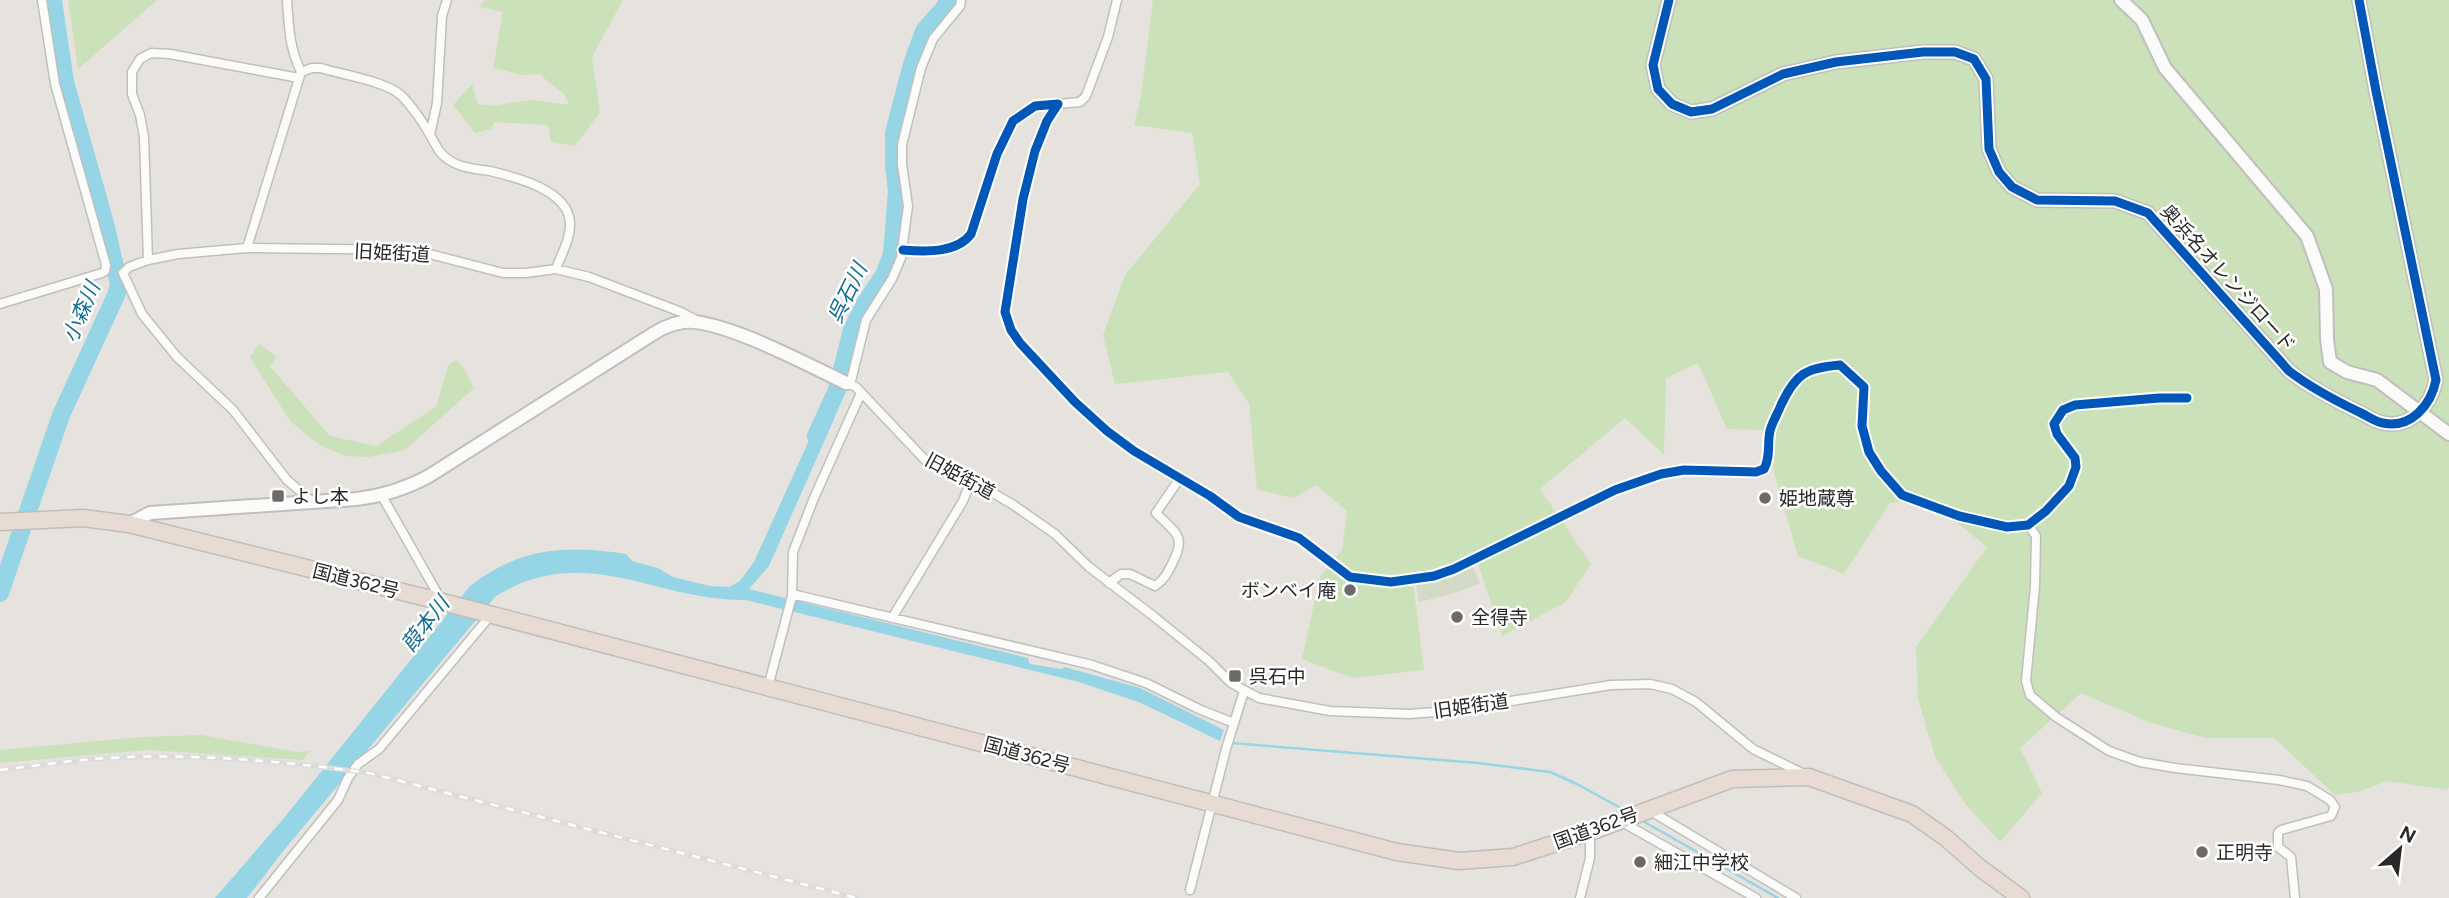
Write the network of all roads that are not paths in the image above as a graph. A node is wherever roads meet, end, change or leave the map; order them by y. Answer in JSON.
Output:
{"nodes":[{"id":1,"x":42,"y":0,"type":"edge"},
{"id":2,"x":287,"y":0,"type":"edge"},
{"id":3,"x":447,"y":0,"type":"edge"},
{"id":4,"x":961,"y":0,"type":"edge"},
{"id":5,"x":1116,"y":0,"type":"edge"},
{"id":6,"x":1669,"y":0,"type":"edge"},
{"id":7,"x":2121,"y":0,"type":"edge"},
{"id":8,"x":2359,"y":0,"type":"edge"},
{"id":9,"x":300,"y":75,"type":"junction"},
{"id":10,"x":1058,"y":103,"type":"junction"},
{"id":11,"x":430,"y":135,"type":"junction"},
{"id":12,"x":247,"y":248,"type":"junction"},
{"id":13,"x":903,"y":250,"type":"junction"},
{"id":14,"x":148,"y":260,"type":"junction"},
{"id":15,"x":106,"y":265,"type":"junction"},
{"id":16,"x":556,"y":269,"type":"junction"},
{"id":17,"x":123,"y":273,"type":"junction"},
{"id":18,"x":0,"y":304,"type":"edge"},
{"id":19,"x":699,"y":322,"type":"junction"},
{"id":20,"x":848,"y":384,"type":"junction"},
{"id":21,"x":861,"y":393,"type":"junction"},
{"id":22,"x":2187,"y":398,"type":"dead end"},
{"id":23,"x":2420,"y":413,"type":"junction"},
{"id":24,"x":2449,"y":434,"type":"edge"},
{"id":25,"x":1180,"y":478,"type":"junction"},
{"id":26,"x":970,"y":483,"type":"junction"},
{"id":27,"x":382,"y":496,"type":"junction"},
{"id":28,"x":314,"y":503,"type":"junction"},
{"id":29,"x":7,"y":522,"type":"edge"},
{"id":30,"x":130,"y":524,"type":"junction"},
{"id":31,"x":2028,"y":525,"type":"junction"},
{"id":32,"x":1109,"y":583,"type":"junction"},
{"id":33,"x":792,"y":595,"type":"junction"},
{"id":34,"x":442,"y":603,"type":"junction"},
{"id":35,"x":489,"y":615,"type":"junction"},
{"id":36,"x":892,"y":618,"type":"junction"},
{"id":37,"x":768,"y":687,"type":"junction"},
{"id":38,"x":1244,"y":691,"type":"junction"},
{"id":39,"x":1233,"y":725,"type":"junction"},
{"id":40,"x":1809,"y":777,"type":"junction"},
{"id":41,"x":1212,"y":804,"type":"junction"},
{"id":42,"x":1647,"y":809,"type":"junction"},
{"id":43,"x":1619,"y":820,"type":"junction"},
{"id":44,"x":1590,"y":832,"type":"junction"},
{"id":45,"x":1190,"y":890,"type":"dead end"},
{"id":46,"x":2014,"y":896,"type":"edge"},
{"id":47,"x":259,"y":898,"type":"edge"},
{"id":48,"x":1580,"y":898,"type":"edge"},
{"id":49,"x":1756,"y":898,"type":"edge"},
{"id":50,"x":1796,"y":898,"type":"edge"},
{"id":51,"x":2295,"y":898,"type":"edge"}],
"edges":[{"from":1,"to":15,"type":"street"},
{"from":2,"to":9,"type":"street"},
{"from":3,"to":11,"type":"street"},
{"from":4,"to":13,"type":"street"},
{"from":5,"to":10,"type":"street"},
{"from":6,"to":23,"type":"street","name":"奥浜名オレンジロード"},
{"from":7,"to":23,"type":"street"},
{"from":8,"to":23,"type":"street"},
{"from":9,"to":11,"type":"street"},
{"from":9,"to":12,"type":"street"},
{"from":9,"to":14,"type":"street"},
{"from":10,"to":13,"type":"street"},
{"from":10,"to":25,"type":"street"},
{"from":11,"to":16,"type":"street"},
{"from":12,"to":14,"type":"street","name":"旧姫街道"},
{"from":12,"to":16,"type":"street","name":"旧姫街道"},
{"from":13,"to":20,"type":"street"},
{"from":14,"to":17,"type":"street","name":"旧姫街道"},
{"from":15,"to":17,"type":"street"},
{"from":15,"to":18,"type":"street"},
{"from":16,"to":19,"type":"street","name":"旧姫街道"},
{"from":17,"to":28,"type":"street"},
{"from":19,"to":20,"type":"street","name":"旧姫街道"},
{"from":19,"to":27,"type":"street"},
{"from":20,"to":21,"type":"street","name":"旧姫街道"},
{"from":21,"to":26,"type":"street","name":"旧姫街道"},
{"from":21,"to":33,"type":"street"},
{"from":22,"to":31,"type":"street"},
{"from":23,"to":24,"type":"street"},
{"from":25,"to":31,"type":"street"},
{"from":25,"to":32,"type":"street"},
{"from":26,"to":32,"type":"street","name":"旧姫街道"},
{"from":26,"to":36,"type":"street"},
{"from":27,"to":28,"type":"street"},
{"from":27,"to":34,"type":"street"},
{"from":28,"to":30,"type":"street"},
{"from":29,"to":30,"type":"highway","name":"国道362号"},
{"from":30,"to":34,"type":"highway","name":"国道362号"},
{"from":31,"to":51,"type":"street"},
{"from":32,"to":38,"type":"street","name":"旧姫街道"},
{"from":33,"to":36,"type":"street"},
{"from":33,"to":37,"type":"street"},
{"from":34,"to":35,"type":"highway","name":"国道362号"},
{"from":35,"to":37,"type":"highway","name":"国道362号"},
{"from":35,"to":47,"type":"street"},
{"from":36,"to":39,"type":"street"},
{"from":37,"to":41,"type":"highway","name":"国道362号"},
{"from":38,"to":39,"type":"street"},
{"from":38,"to":40,"type":"street","name":"旧姫街道"},
{"from":39,"to":41,"type":"street"},
{"from":40,"to":42,"type":"highway","name":"国道362号"},
{"from":40,"to":46,"type":"highway","name":"国道362号"},
{"from":41,"to":44,"type":"highway","name":"国道362号"},
{"from":41,"to":45,"type":"street"},
{"from":42,"to":43,"type":"highway","name":"国道362号"},
{"from":42,"to":50,"type":"street"},
{"from":43,"to":44,"type":"highway","name":"国道362号"},
{"from":43,"to":49,"type":"street"},
{"from":44,"to":48,"type":"street"}]}
